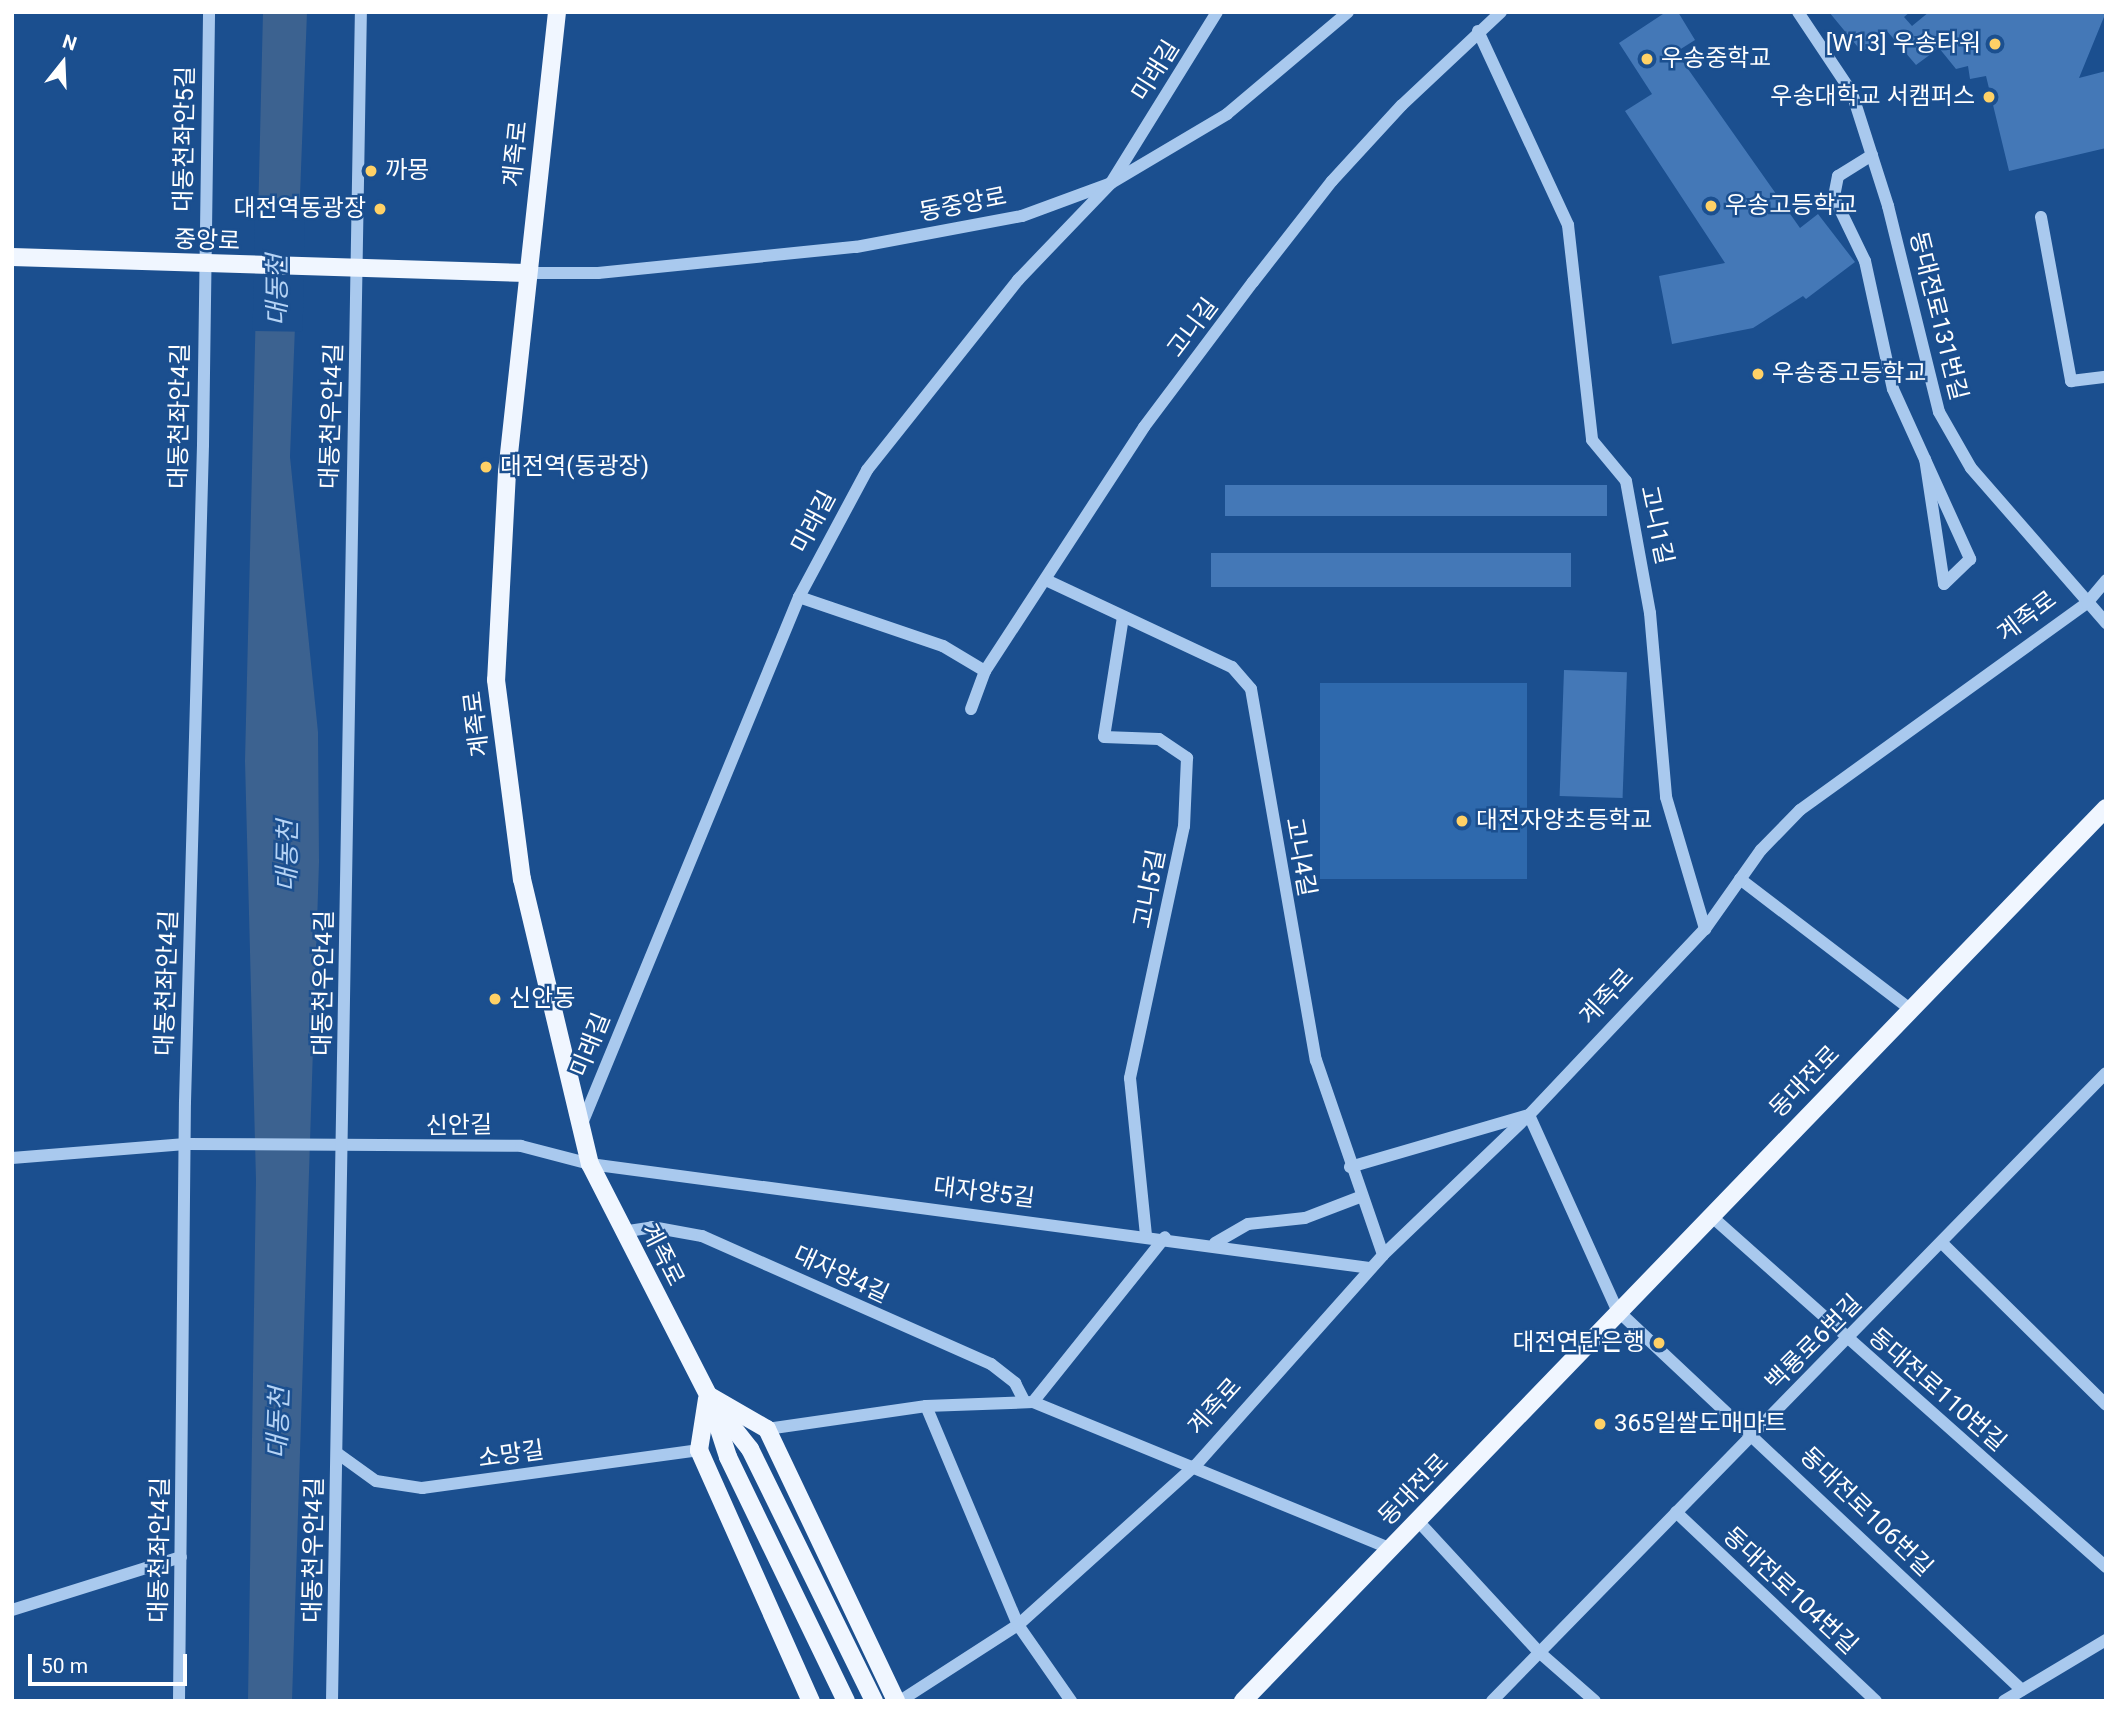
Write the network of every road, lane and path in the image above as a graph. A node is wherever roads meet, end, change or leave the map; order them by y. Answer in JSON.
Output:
{"nodes":[{"id":1,"x":209,"y":12,"type":"edge"},
{"id":2,"x":361,"y":12,"type":"edge"},
{"id":3,"x":557,"y":12,"type":"edge"},
{"id":4,"x":1217,"y":12,"type":"edge"},
{"id":5,"x":1348,"y":12,"type":"edge"},
{"id":6,"x":1501,"y":12,"type":"edge"},
{"id":7,"x":1798,"y":12,"type":"edge"},
{"id":8,"x":1478,"y":31,"type":"junction"},
{"id":9,"x":1872,"y":155,"type":"junction"},
{"id":10,"x":1111,"y":183,"type":"junction"},
{"id":11,"x":2040,"y":217,"type":"dead end"},
{"id":12,"x":12,"y":257,"type":"edge"},
{"id":13,"x":353,"y":266,"type":"junction"},
{"id":14,"x":209,"y":267,"type":"junction"},
{"id":15,"x":527,"y":273,"type":"junction"},
{"id":16,"x":2106,"y":377,"type":"edge"},
{"id":17,"x":1925,"y":459,"type":"junction"},
{"id":18,"x":1046,"y":580,"type":"junction"},
{"id":19,"x":2106,"y":580,"type":"edge"},
{"id":20,"x":799,"y":597,"type":"junction"},
{"id":21,"x":2087,"y":603,"type":"junction"},
{"id":22,"x":1123,"y":617,"type":"junction"},
{"id":23,"x":2106,"y":623,"type":"edge"},
{"id":24,"x":985,"y":671,"type":"junction"},
{"id":25,"x":971,"y":709,"type":"dead end"},
{"id":26,"x":2106,"y":808,"type":"edge"},
{"id":27,"x":1740,"y":879,"type":"junction"},
{"id":28,"x":1705,"y":929,"type":"junction"},
{"id":29,"x":1910,"y":1009,"type":"junction"},
{"id":30,"x":2106,"y":1073,"type":"edge"},
{"id":31,"x":1529,"y":1115,"type":"junction"},
{"id":32,"x":580,"y":1129,"type":"junction"},
{"id":33,"x":190,"y":1144,"type":"junction"},
{"id":34,"x":342,"y":1148,"type":"junction"},
{"id":35,"x":12,"y":1158,"type":"edge"},
{"id":36,"x":590,"y":1164,"type":"junction"},
{"id":37,"x":1350,"y":1167,"type":"junction"},
{"id":38,"x":1360,"y":1197,"type":"junction"},
{"id":39,"x":1710,"y":1215,"type":"junction"},
{"id":40,"x":622,"y":1231,"type":"junction"},
{"id":41,"x":1146,"y":1235,"type":"junction"},
{"id":42,"x":1165,"y":1237,"type":"junction"},
{"id":43,"x":1215,"y":1243,"type":"junction"},
{"id":44,"x":1943,"y":1244,"type":"junction"},
{"id":45,"x":1383,"y":1255,"type":"junction"},
{"id":46,"x":1371,"y":1268,"type":"junction"},
{"id":47,"x":1617,"y":1310,"type":"junction"},
{"id":48,"x":1847,"y":1340,"type":"junction"},
{"id":49,"x":708,"y":1395,"type":"junction"},
{"id":50,"x":1028,"y":1401,"type":"junction"},
{"id":51,"x":2106,"y":1405,"type":"edge"},
{"id":52,"x":926,"y":1406,"type":"junction"},
{"id":53,"x":767,"y":1429,"type":"junction"},
{"id":54,"x":1754,"y":1433,"type":"junction"},
{"id":55,"x":699,"y":1450,"type":"junction"},
{"id":56,"x":337,"y":1453,"type":"junction"},
{"id":57,"x":1196,"y":1465,"type":"junction"},
{"id":58,"x":1676,"y":1512,"type":"junction"},
{"id":59,"x":1419,"y":1521,"type":"junction"},
{"id":60,"x":1391,"y":1549,"type":"junction"},
{"id":61,"x":181,"y":1557,"type":"junction"},
{"id":62,"x":2106,"y":1567,"type":"edge"},
{"id":63,"x":12,"y":1609,"type":"edge"},
{"id":64,"x":1017,"y":1625,"type":"junction"},
{"id":65,"x":2106,"y":1640,"type":"edge"},
{"id":66,"x":1539,"y":1652,"type":"junction"},
{"id":67,"x":2022,"y":1690,"type":"junction"},
{"id":68,"x":178,"y":1701,"type":"edge"},
{"id":69,"x":332,"y":1701,"type":"edge"},
{"id":70,"x":811,"y":1701,"type":"edge"},
{"id":71,"x":845,"y":1701,"type":"edge"},
{"id":72,"x":874,"y":1701,"type":"edge"},
{"id":73,"x":898,"y":1701,"type":"edge"},
{"id":74,"x":1070,"y":1701,"type":"edge"},
{"id":75,"x":1243,"y":1701,"type":"edge"},
{"id":76,"x":1492,"y":1701,"type":"edge"},
{"id":77,"x":1595,"y":1701,"type":"edge"},
{"id":78,"x":1876,"y":1701,"type":"edge"},
{"id":79,"x":2004,"y":1701,"type":"edge"}],
"edges":[{"from":1,"to":14,"type":"street","name":"대동천좌안5길"},
{"from":2,"to":13,"type":"street","name":"대동천우안4길"},
{"from":3,"to":15,"type":"main road","name":"계족로"},
{"from":4,"to":10,"type":"street","name":"미래길"},
{"from":5,"to":10,"type":"street","name":"동중앙로"},
{"from":6,"to":8,"type":"street","name":"고니길"},
{"from":7,"to":9,"type":"street","name":"동대전로131번길"},
{"from":8,"to":18,"type":"street","name":"고니길"},
{"from":8,"to":28,"type":"street","name":"고니1길"},
{"from":9,"to":17,"type":"street"},
{"from":9,"to":21,"type":"street","name":"동대전로131번길"},
{"from":10,"to":15,"type":"street","name":"동중앙로"},
{"from":10,"to":20,"type":"street","name":"미래길"},
{"from":11,"to":16,"type":"street"},
{"from":12,"to":14,"type":"main road","name":"중앙로"},
{"from":13,"to":14,"type":"main road","name":"중앙로"},
{"from":13,"to":15,"type":"main road","name":"중앙로"},
{"from":13,"to":34,"type":"street","name":"대동천우안4길"},
{"from":14,"to":33,"type":"street","name":"대동천좌안4길"},
{"from":15,"to":32,"type":"main road","name":"계족로"},
{"from":17,"to":17,"type":"street"},
{"from":18,"to":22,"type":"street","name":"고니4길"},
{"from":18,"to":24,"type":"street","name":"고니길"},
{"from":19,"to":21,"type":"street"},
{"from":20,"to":24,"type":"street"},
{"from":20,"to":32,"type":"street","name":"미래길"},
{"from":21,"to":23,"type":"street","name":"동대전로131번길"},
{"from":21,"to":27,"type":"street","name":"계족로"},
{"from":22,"to":37,"type":"street","name":"고니4길"},
{"from":22,"to":41,"type":"street","name":"고니5길"},
{"from":24,"to":25,"type":"street","name":"고니길"},
{"from":26,"to":29,"type":"main road","name":"동대전로"},
{"from":27,"to":28,"type":"street","name":"계족로"},
{"from":27,"to":29,"type":"street"},
{"from":28,"to":31,"type":"street","name":"계족로"},
{"from":29,"to":39,"type":"main road","name":"동대전로"},
{"from":30,"to":44,"type":"street","name":"백룡로6번길"},
{"from":31,"to":37,"type":"street"},
{"from":31,"to":45,"type":"street","name":"계족로"},
{"from":31,"to":47,"type":"street"},
{"from":32,"to":36,"type":"main road","name":"계족로"},
{"from":33,"to":34,"type":"street","name":"신안길"},
{"from":33,"to":35,"type":"street"},
{"from":33,"to":61,"type":"street","name":"대동천좌안4길"},
{"from":34,"to":36,"type":"street","name":"신안길"},
{"from":34,"to":56,"type":"street","name":"대동천우안4길"},
{"from":36,"to":40,"type":"main road","name":"계족로"},
{"from":36,"to":41,"type":"street","name":"대자양5길"},
{"from":37,"to":38,"type":"street","name":"고니4길"},
{"from":38,"to":43,"type":"street"},
{"from":38,"to":45,"type":"street","name":"고니4길"},
{"from":39,"to":47,"type":"main road","name":"동대전로"},
{"from":39,"to":48,"type":"street","name":"동대전로110번길"},
{"from":40,"to":49,"type":"main road","name":"계족로"},
{"from":40,"to":50,"type":"street","name":"대자양4길"},
{"from":41,"to":42,"type":"street","name":"대자양5길"},
{"from":42,"to":43,"type":"street","name":"대자양5길"},
{"from":42,"to":50,"type":"street"},
{"from":43,"to":46,"type":"street","name":"대자양5길"},
{"from":44,"to":48,"type":"street","name":"백룡로6번길"},
{"from":44,"to":51,"type":"street"},
{"from":45,"to":46,"type":"street","name":"계족로"},
{"from":46,"to":57,"type":"street","name":"계족로"},
{"from":47,"to":54,"type":"street","name":"동대전로106번길"},
{"from":47,"to":59,"type":"main road","name":"동대전로"},
{"from":48,"to":54,"type":"street","name":"백룡로6번길"},
{"from":48,"to":62,"type":"street","name":"동대전로110번길"},
{"from":49,"to":53,"type":"main road"},
{"from":49,"to":55,"type":"main road"},
{"from":49,"to":71,"type":"main road","name":"계족로"},
{"from":49,"to":72,"type":"main road","name":"계족로"},
{"from":50,"to":52,"type":"street","name":"계족로"},
{"from":50,"to":57,"type":"street","name":"계족로"},
{"from":52,"to":53,"type":"street","name":"계족로"},
{"from":52,"to":64,"type":"street"},
{"from":53,"to":73,"type":"main road"},
{"from":54,"to":58,"type":"street","name":"백룡로6번길"},
{"from":54,"to":67,"type":"street","name":"동대전로106번길"},
{"from":55,"to":56,"type":"street","name":"소망길"},
{"from":55,"to":70,"type":"main road"},
{"from":56,"to":69,"type":"street","name":"대동천우안4길"},
{"from":57,"to":60,"type":"street","name":"계족로"},
{"from":57,"to":64,"type":"street","name":"계족로"},
{"from":58,"to":66,"type":"street","name":"백룡로6번길"},
{"from":58,"to":78,"type":"street","name":"동대전로104번길"},
{"from":59,"to":60,"type":"main road","name":"동대전로"},
{"from":59,"to":66,"type":"street"},
{"from":60,"to":75,"type":"main road","name":"동대전로"},
{"from":61,"to":63,"type":"street"},
{"from":61,"to":68,"type":"street","name":"대동천좌안4길"},
{"from":64,"to":73,"type":"street","name":"계족로"},
{"from":64,"to":74,"type":"street"},
{"from":65,"to":67,"type":"street"},
{"from":66,"to":76,"type":"street","name":"백룡로6번길"},
{"from":66,"to":77,"type":"street"},
{"from":67,"to":79,"type":"street"}]}
